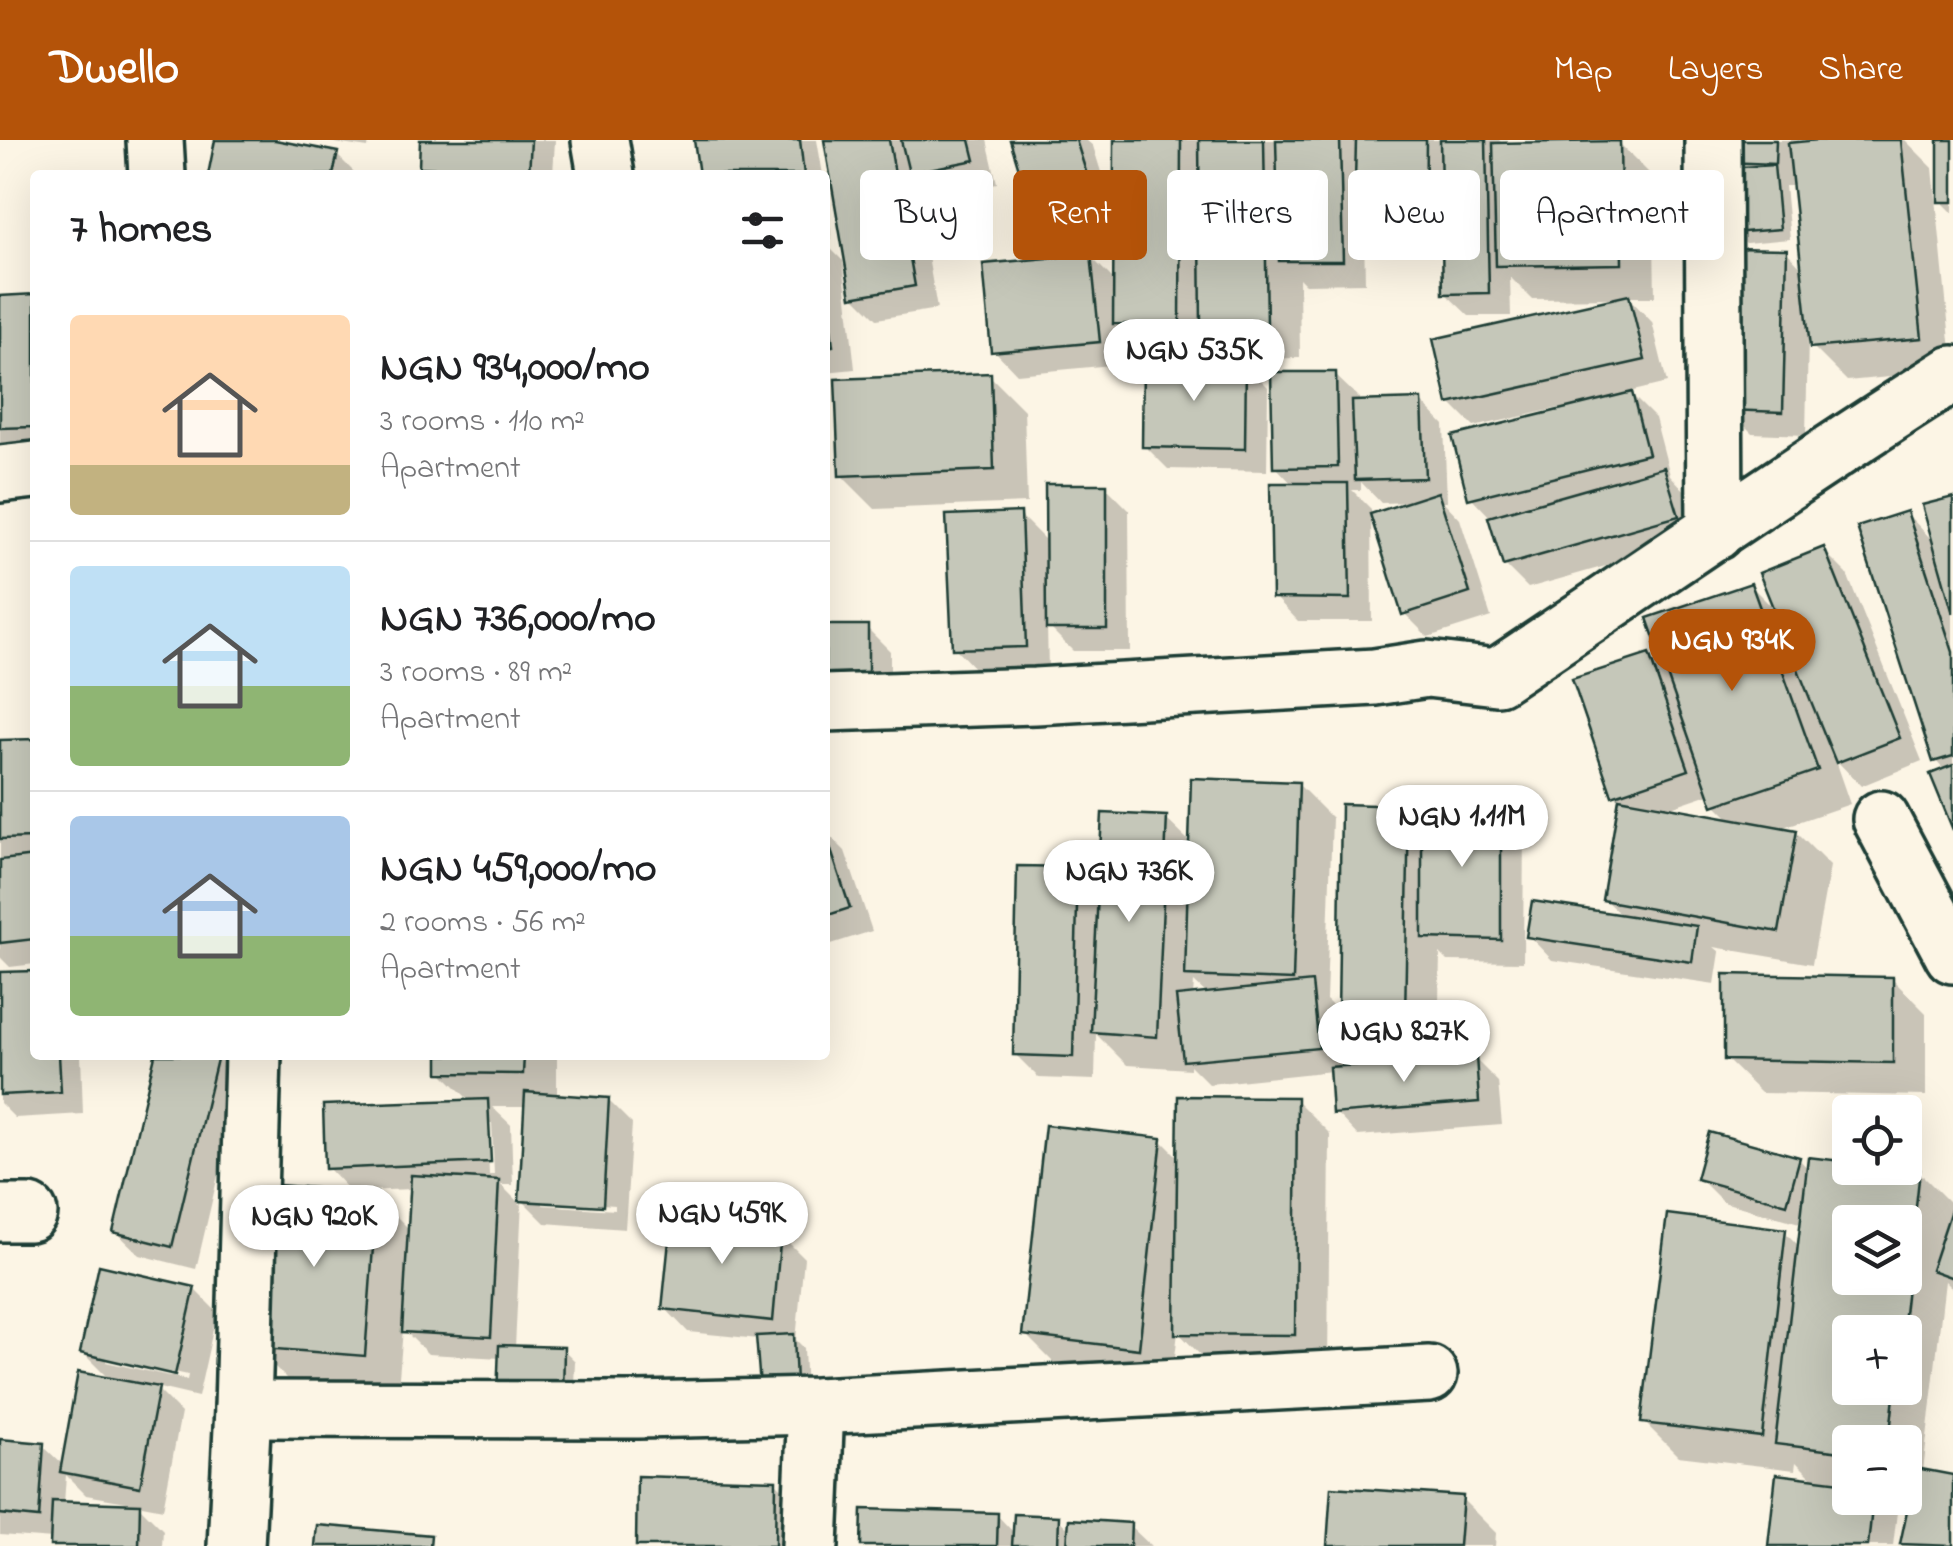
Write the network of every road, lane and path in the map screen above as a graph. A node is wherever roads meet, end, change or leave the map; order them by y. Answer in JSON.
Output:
{"nodes":[{"id":1,"x":156,"y":140,"type":"edge"},
{"id":2,"x":600,"y":140,"type":"edge"},
{"id":3,"x":1713,"y":140,"type":"edge"},
{"id":4,"x":157,"y":170,"type":"edge"},
{"id":5,"x":605,"y":170,"type":"edge"},
{"id":6,"x":1953,"y":374,"type":"edge"},
{"id":7,"x":30,"y":471,"type":"edge"},
{"id":8,"x":0,"y":474,"type":"edge"},
{"id":9,"x":1715,"y":532,"type":"junction"},
{"id":10,"x":830,"y":703,"type":"edge"},
{"id":11,"x":1881,"y":819,"type":"dead end"},
{"id":12,"x":1953,"y":955,"type":"edge"},
{"id":13,"x":253,"y":1060,"type":"edge"},
{"id":14,"x":1429,"y":1374,"type":"dead end"},
{"id":15,"x":816,"y":1406,"type":"junction"},
{"id":16,"x":243,"y":1409,"type":"junction"},
{"id":17,"x":236,"y":1546,"type":"edge"},
{"id":18,"x":810,"y":1546,"type":"edge"}],
"edges":[{"from":1,"to":4,"type":"street"},
{"from":2,"to":5,"type":"street"},
{"from":3,"to":9,"type":"street"},
{"from":6,"to":9,"type":"street"},
{"from":7,"to":8,"type":"street"},
{"from":9,"to":10,"type":"street"},
{"from":11,"to":12,"type":"street"},
{"from":13,"to":16,"type":"street"},
{"from":14,"to":15,"type":"street"},
{"from":15,"to":16,"type":"street"},
{"from":15,"to":18,"type":"street"},
{"from":16,"to":17,"type":"street"}]}
